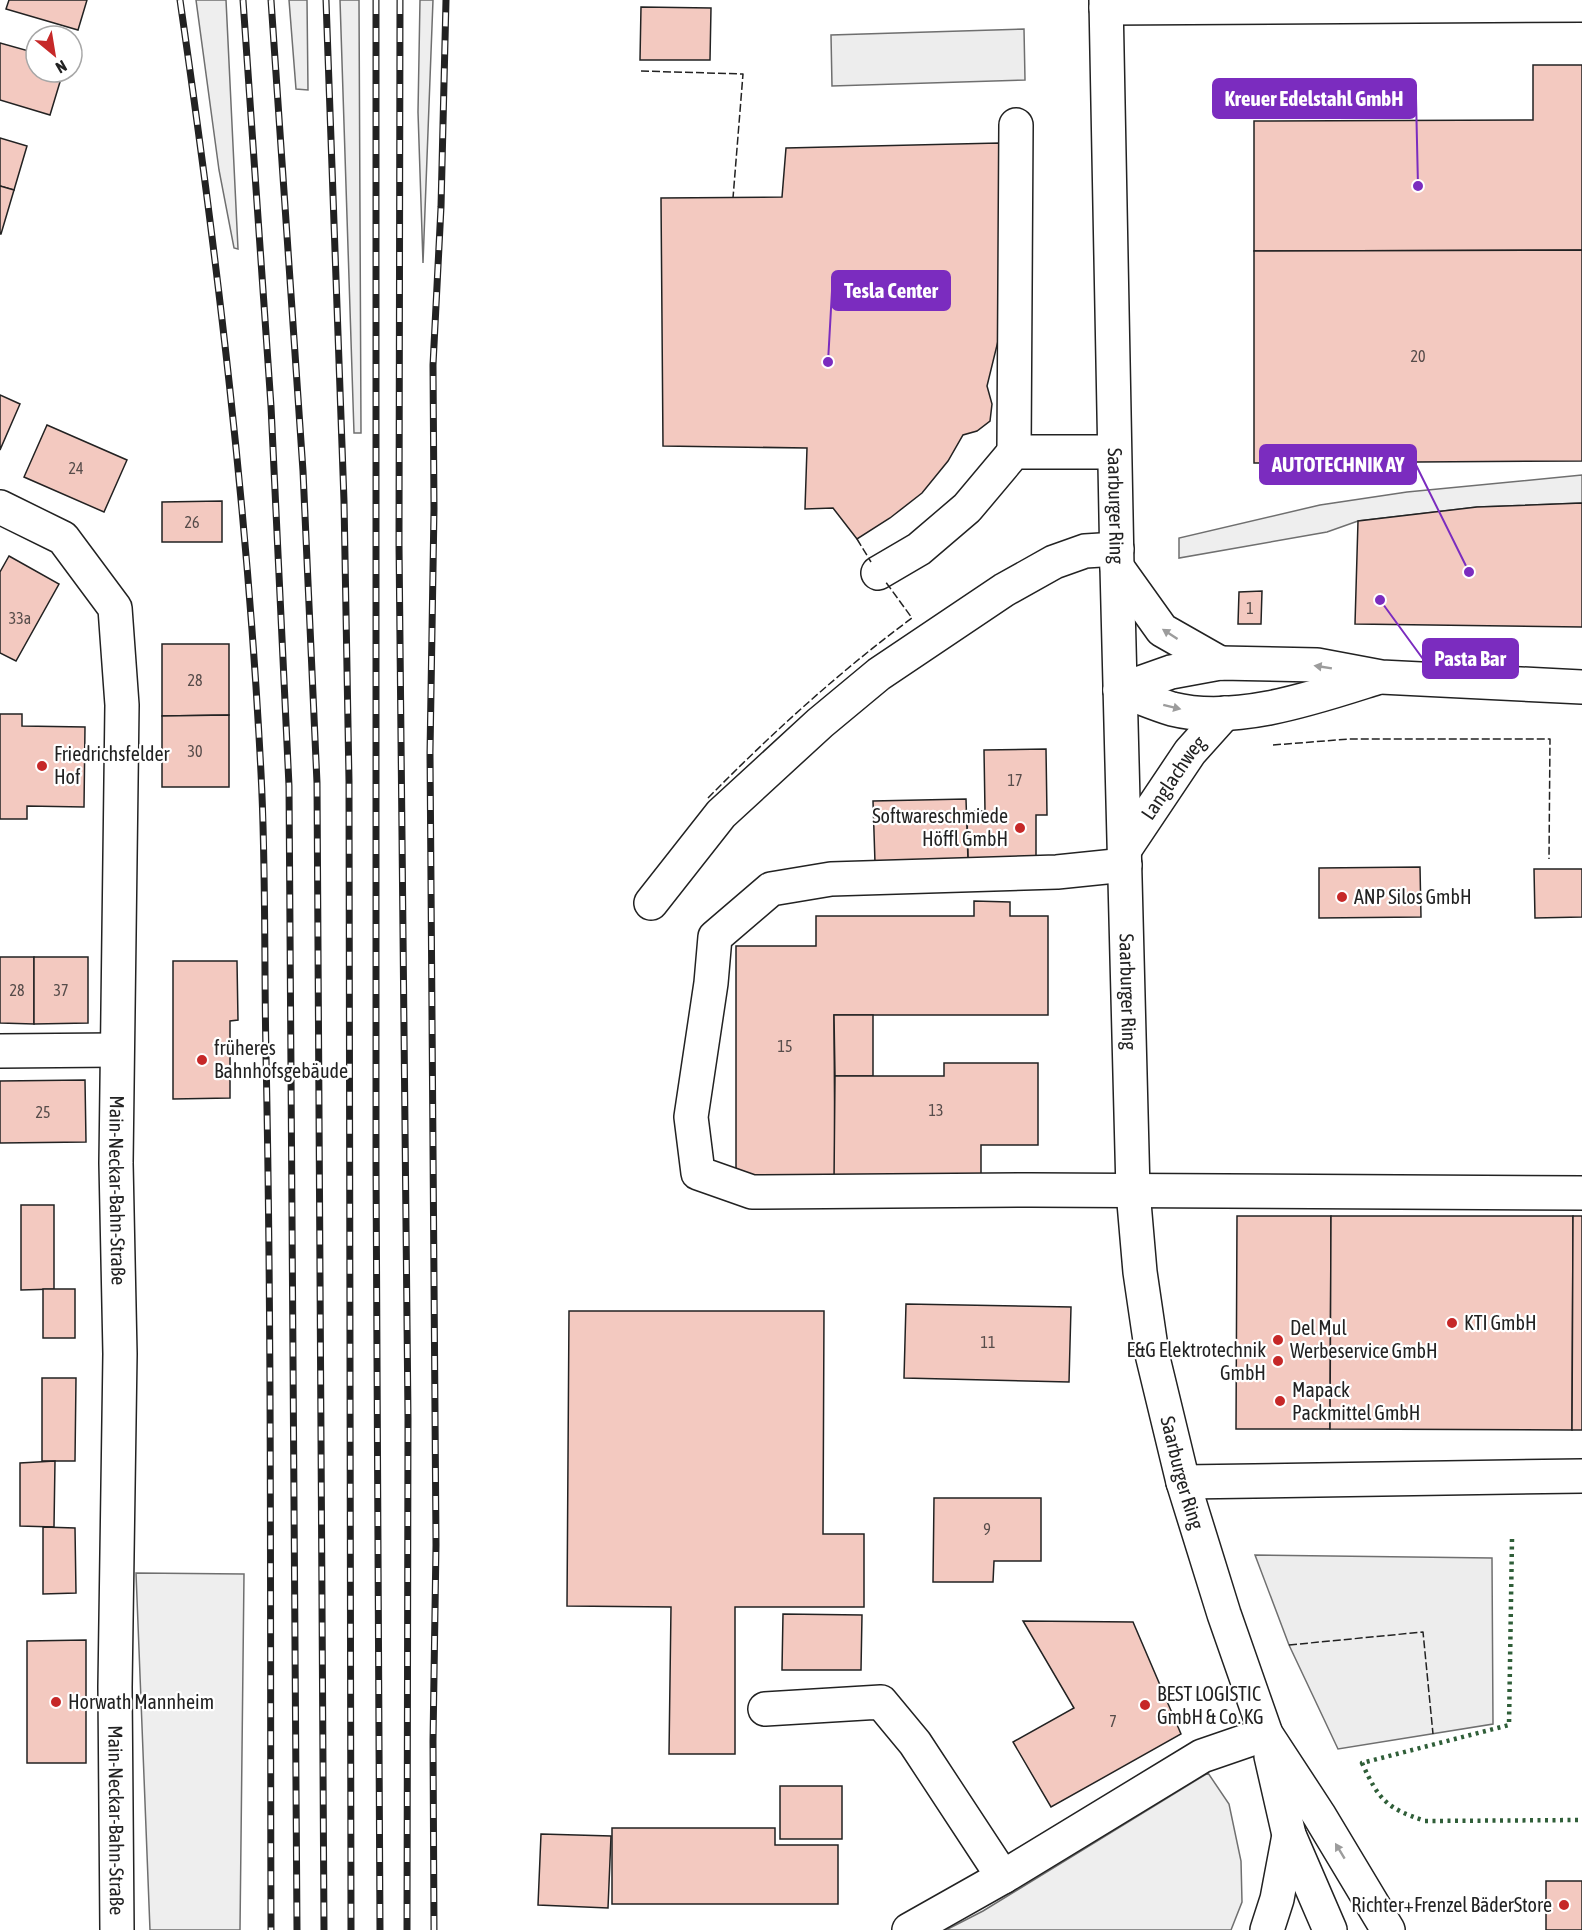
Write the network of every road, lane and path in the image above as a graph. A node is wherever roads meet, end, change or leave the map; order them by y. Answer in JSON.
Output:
{"nodes":[{"id":1,"x":1106,"y":4,"type":"edge"},
{"id":2,"x":1582,"y":4,"type":"edge"},
{"id":3,"x":1016,"y":125,"type":"dead end"},
{"id":4,"x":1014,"y":452,"type":"junction"},
{"id":5,"x":1114,"y":452,"type":"junction"},
{"id":6,"x":0,"y":507,"type":"edge"},
{"id":7,"x":1117,"y":558,"type":"junction"},
{"id":8,"x":879,"y":573,"type":"dead end"},
{"id":9,"x":1221,"y":663,"type":"junction"},
{"id":10,"x":1381,"y":677,"type":"junction"},
{"id":11,"x":1582,"y":687,"type":"edge"},
{"id":12,"x":1120,"y":690,"type":"junction"},
{"id":13,"x":1225,"y":713,"type":"junction"},
{"id":14,"x":1125,"y":857,"type":"junction"},
{"id":15,"x":651,"y":903,"type":"dead end"},
{"id":16,"x":116,"y":1050,"type":"junction"},
{"id":17,"x":0,"y":1051,"type":"edge"},
{"id":18,"x":1133,"y":1191,"type":"junction"},
{"id":19,"x":1582,"y":1193,"type":"edge"},
{"id":20,"x":1582,"y":1476,"type":"edge"},
{"id":21,"x":1183,"y":1482,"type":"junction"},
{"id":22,"x":765,"y":1709,"type":"dead end"},
{"id":23,"x":1266,"y":1734,"type":"junction"},
{"id":24,"x":1289,"y":1835,"type":"junction"},
{"id":25,"x":1003,"y":1877,"type":"junction"},
{"id":26,"x":117,"y":1930,"type":"edge"},
{"id":27,"x":909,"y":1930,"type":"edge"},
{"id":28,"x":1267,"y":1930,"type":"edge"},
{"id":29,"x":1330,"y":1930,"type":"edge"},
{"id":30,"x":1388,"y":1930,"type":"edge"}],
"edges":[{"from":1,"to":2,"type":"street"},
{"from":1,"to":5,"type":"street","name":"Saarburger Ring"},
{"from":3,"to":4,"type":"street"},
{"from":4,"to":5,"type":"street"},
{"from":4,"to":8,"type":"street"},
{"from":5,"to":7,"type":"street","name":"Saarburger Ring"},
{"from":6,"to":16,"type":"street","name":"Main-Neckar-Bahn-Straße"},
{"from":9,"to":7,"type":"street","name":"Langlachweg","one_way":true},
{"from":7,"to":12,"type":"street","name":"Saarburger Ring"},
{"from":7,"to":15,"type":"street"},
{"from":10,"to":9,"type":"street","name":"Langlachweg","one_way":true},
{"from":9,"to":12,"type":"street","name":"Langlachweg"},
{"from":10,"to":11,"type":"street","name":"Langlachweg"},
{"from":10,"to":13,"type":"street","name":"Langlachweg"},
{"from":12,"to":13,"type":"street","name":"Langlachweg","one_way":true},
{"from":12,"to":14,"type":"street","name":"Saarburger Ring"},
{"from":13,"to":14,"type":"street","name":"Langlachweg"},
{"from":14,"to":18,"type":"street","name":"Saarburger Ring"},
{"from":14,"to":18,"type":"street"},
{"from":16,"to":17,"type":"street"},
{"from":16,"to":26,"type":"street","name":"Main-Neckar-Bahn-Straße"},
{"from":18,"to":19,"type":"street"},
{"from":18,"to":21,"type":"street","name":"Saarburger Ring"},
{"from":20,"to":21,"type":"street"},
{"from":21,"to":23,"type":"street","name":"Saarburger Ring"},
{"from":22,"to":25,"type":"street"},
{"from":23,"to":24,"type":"street"},
{"from":23,"to":25,"type":"street"},
{"from":30,"to":23,"type":"street","name":"Saarburger Ring","one_way":true},
{"from":24,"to":28,"type":"street"},
{"from":24,"to":29,"type":"street"},
{"from":25,"to":27,"type":"street"}]}
